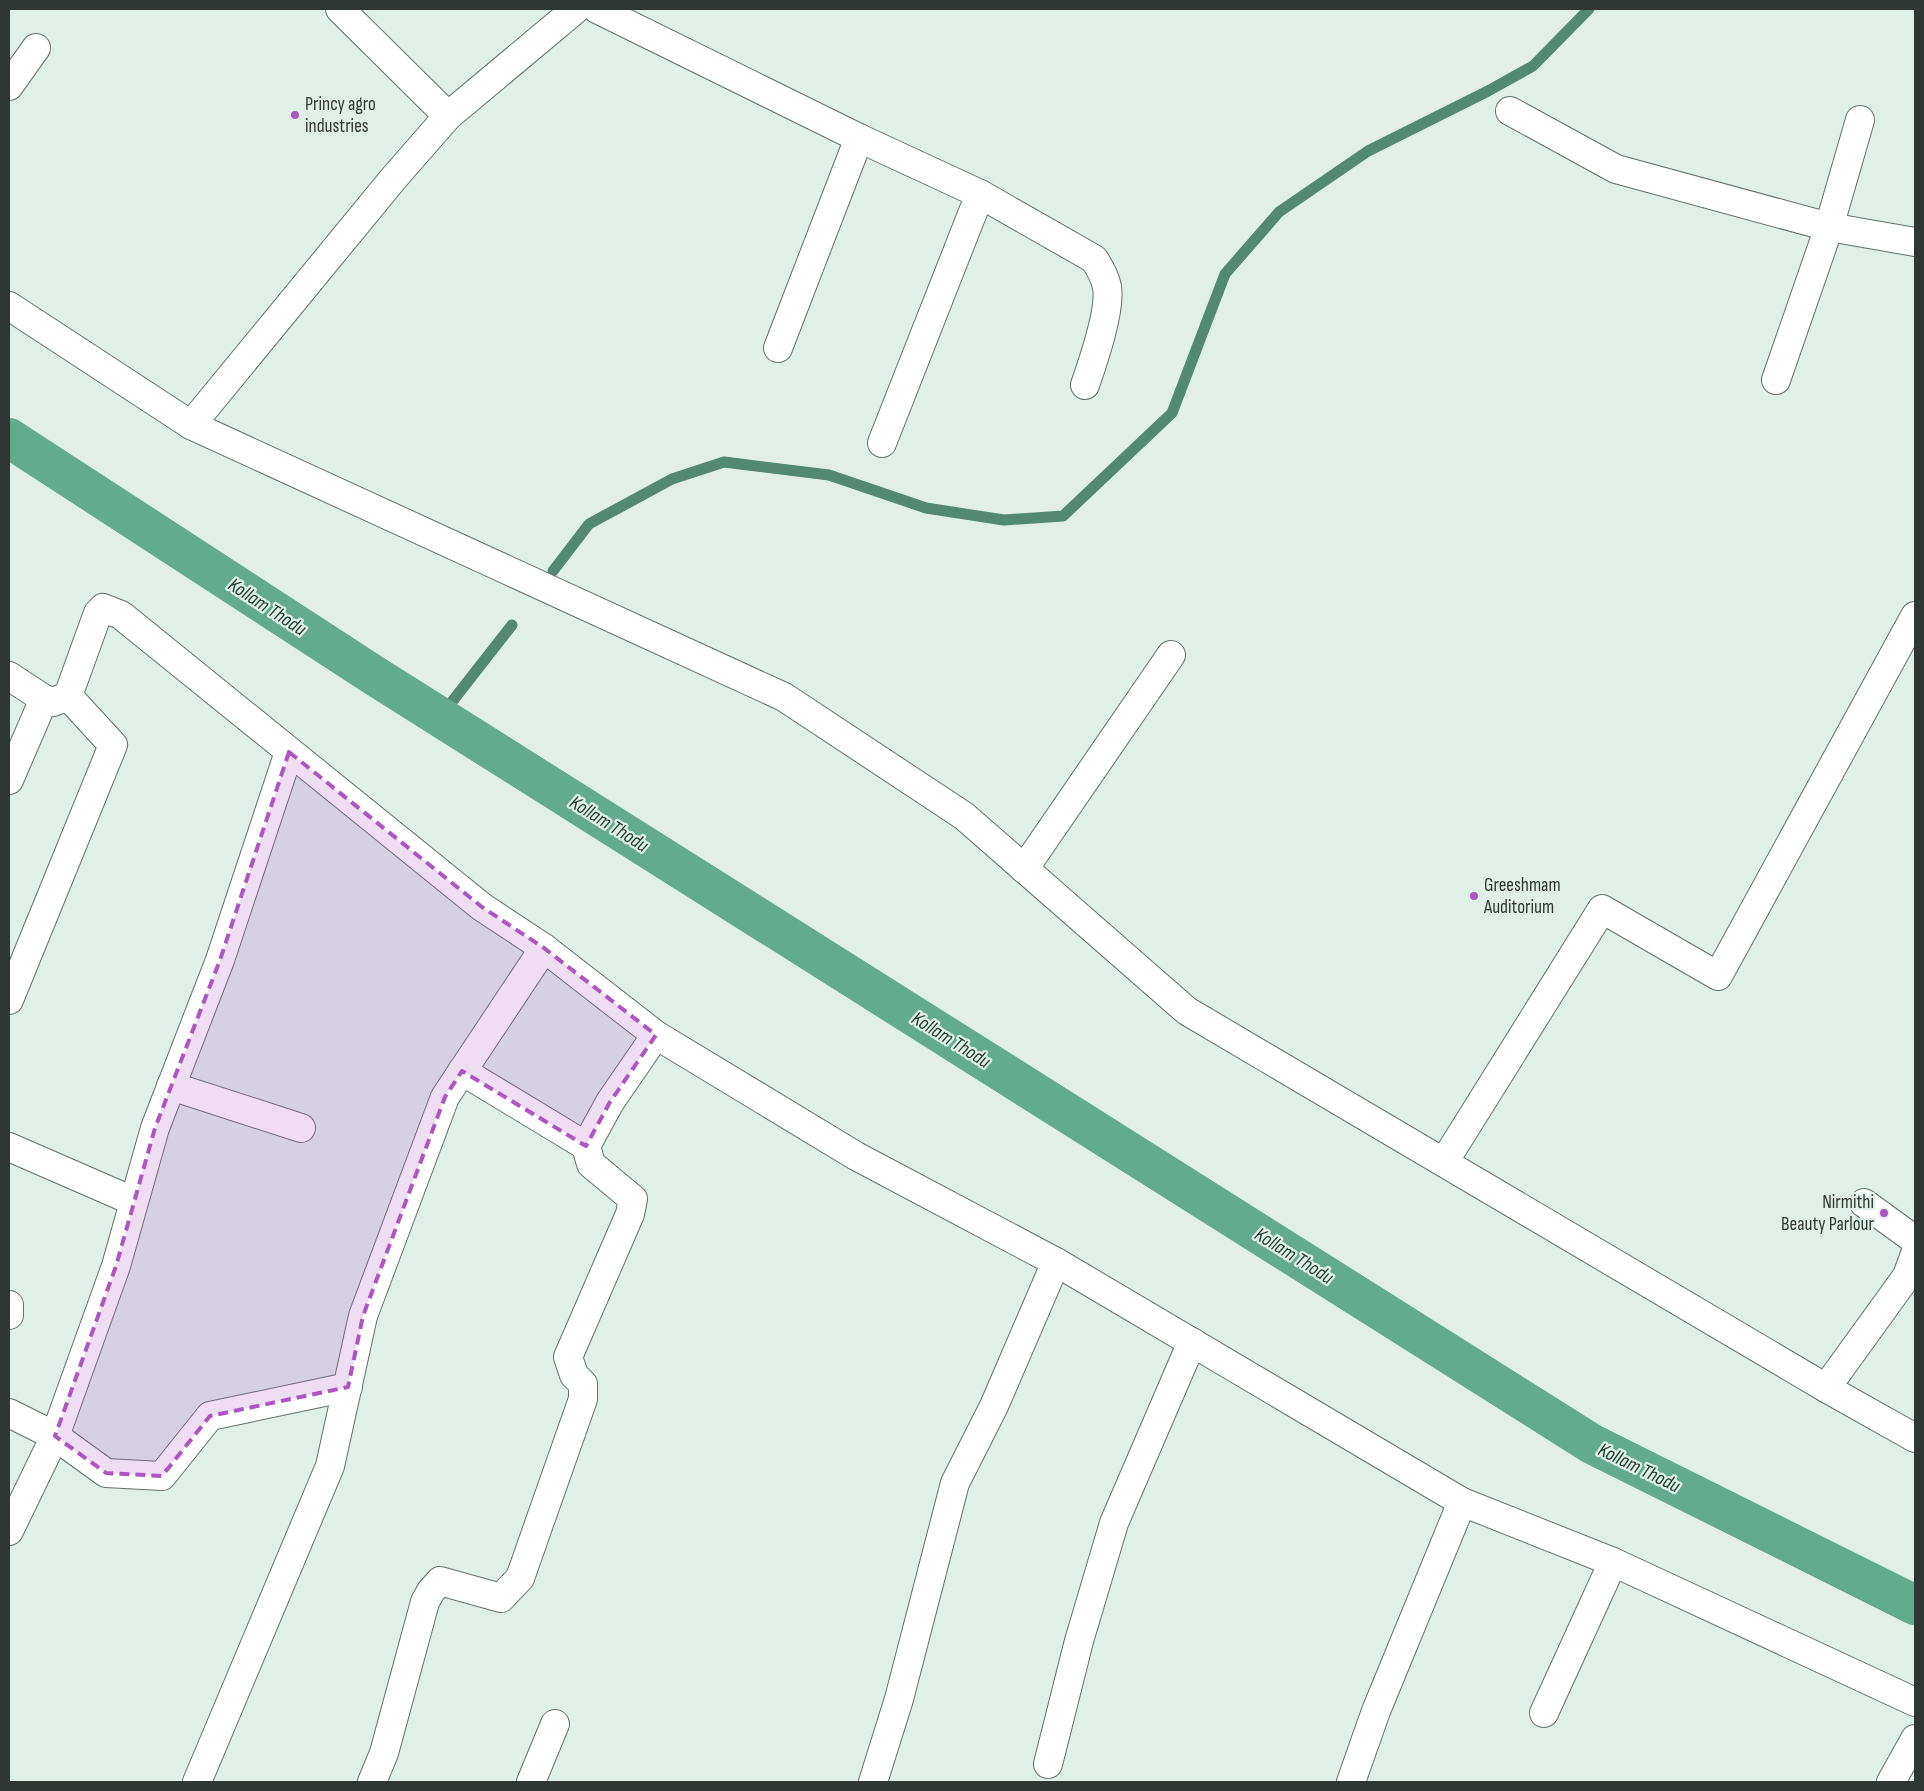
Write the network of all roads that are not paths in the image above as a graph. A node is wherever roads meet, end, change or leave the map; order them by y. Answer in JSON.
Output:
{"nodes":[{"id":1,"x":340,"y":9,"type":"edge"},
{"id":2,"x":576,"y":9,"type":"edge"},
{"id":3,"x":597,"y":9,"type":"edge"},
{"id":4,"x":36,"y":48,"type":"dead end"},
{"id":5,"x":9,"y":86,"type":"edge"},
{"id":6,"x":1510,"y":111,"type":"dead end"},
{"id":7,"x":448,"y":116,"type":"junction"},
{"id":8,"x":1860,"y":120,"type":"dead end"},
{"id":9,"x":860,"y":138,"type":"junction"},
{"id":10,"x":980,"y":194,"type":"junction"},
{"id":11,"x":1829,"y":227,"type":"junction"},
{"id":12,"x":1915,"y":242,"type":"edge"},
{"id":13,"x":9,"y":306,"type":"edge"},
{"id":14,"x":778,"y":348,"type":"dead end"},
{"id":15,"x":1776,"y":380,"type":"dead end"},
{"id":16,"x":1086,"y":385,"type":"dead end"},
{"id":17,"x":191,"y":425,"type":"junction"},
{"id":18,"x":882,"y":443,"type":"dead end"},
{"id":19,"x":1915,"y":616,"type":"edge"},
{"id":20,"x":1171,"y":655,"type":"dead end"},
{"id":21,"x":9,"y":676,"type":"edge"},
{"id":22,"x":56,"y":698,"type":"junction"},
{"id":23,"x":289,"y":752,"type":"junction"},
{"id":24,"x":9,"y":780,"type":"edge"},
{"id":25,"x":1024,"y":868,"type":"junction"},
{"id":26,"x":544,"y":948,"type":"junction"},
{"id":27,"x":9,"y":1000,"type":"edge"},
{"id":28,"x":656,"y":1035,"type":"junction"},
{"id":29,"x":462,"y":1071,"type":"junction"},
{"id":30,"x":171,"y":1086,"type":"junction"},
{"id":31,"x":301,"y":1128,"type":"dead end"},
{"id":32,"x":586,"y":1146,"type":"junction"},
{"id":33,"x":9,"y":1147,"type":"edge"},
{"id":34,"x":1444,"y":1162,"type":"junction"},
{"id":35,"x":133,"y":1201,"type":"junction"},
{"id":36,"x":1864,"y":1203,"type":"dead end"},
{"id":37,"x":1915,"y":1240,"type":"edge"},
{"id":38,"x":1915,"y":1254,"type":"edge"},
{"id":39,"x":1056,"y":1262,"type":"junction"},
{"id":40,"x":9,"y":1305,"type":"edge"},
{"id":41,"x":9,"y":1314,"type":"edge"},
{"id":42,"x":1192,"y":1342,"type":"junction"},
{"id":43,"x":348,"y":1387,"type":"junction"},
{"id":44,"x":1826,"y":1388,"type":"junction"},
{"id":45,"x":9,"y":1413,"type":"edge"},
{"id":46,"x":55,"y":1436,"type":"junction"},
{"id":47,"x":1915,"y":1438,"type":"edge"},
{"id":48,"x":1462,"y":1502,"type":"junction"},
{"id":49,"x":9,"y":1531,"type":"edge"},
{"id":50,"x":1613,"y":1562,"type":"junction"},
{"id":51,"x":1915,"y":1702,"type":"edge"},
{"id":52,"x":1544,"y":1713,"type":"dead end"},
{"id":53,"x":555,"y":1724,"type":"dead end"},
{"id":54,"x":1915,"y":1739,"type":"edge"},
{"id":55,"x":1048,"y":1764,"type":"dead end"},
{"id":56,"x":197,"y":1782,"type":"edge"},
{"id":57,"x":372,"y":1782,"type":"edge"},
{"id":58,"x":531,"y":1782,"type":"edge"},
{"id":59,"x":873,"y":1782,"type":"edge"},
{"id":60,"x":1351,"y":1782,"type":"edge"},
{"id":61,"x":1891,"y":1782,"type":"edge"}],
"edges":[{"from":1,"to":7,"type":"street"},
{"from":2,"to":7,"type":"street"},
{"from":3,"to":9,"type":"street"},
{"from":4,"to":5,"type":"street"},
{"from":6,"to":11,"type":"street"},
{"from":7,"to":17,"type":"street"},
{"from":8,"to":11,"type":"street"},
{"from":9,"to":10,"type":"street"},
{"from":9,"to":14,"type":"street"},
{"from":10,"to":16,"type":"street"},
{"from":10,"to":18,"type":"street"},
{"from":11,"to":12,"type":"street"},
{"from":11,"to":15,"type":"street"},
{"from":13,"to":17,"type":"street"},
{"from":17,"to":25,"type":"street"},
{"from":19,"to":34,"type":"street"},
{"from":20,"to":25,"type":"street"},
{"from":21,"to":22,"type":"street"},
{"from":22,"to":23,"type":"street"},
{"from":22,"to":24,"type":"street"},
{"from":22,"to":27,"type":"street"},
{"from":23,"to":26,"type":"street"},
{"from":23,"to":30,"type":"street"},
{"from":25,"to":34,"type":"street"},
{"from":26,"to":28,"type":"street"},
{"from":26,"to":29,"type":"street"},
{"from":28,"to":32,"type":"street"},
{"from":28,"to":39,"type":"street"},
{"from":29,"to":32,"type":"street"},
{"from":29,"to":43,"type":"street"},
{"from":30,"to":31,"type":"street"},
{"from":30,"to":35,"type":"street"},
{"from":32,"to":57,"type":"street"},
{"from":33,"to":35,"type":"street"},
{"from":34,"to":44,"type":"street"},
{"from":35,"to":46,"type":"street"},
{"from":36,"to":37,"type":"street"},
{"from":38,"to":44,"type":"street"},
{"from":39,"to":42,"type":"street"},
{"from":39,"to":59,"type":"street"},
{"from":40,"to":41,"type":"street"},
{"from":42,"to":48,"type":"street"},
{"from":42,"to":55,"type":"street"},
{"from":43,"to":46,"type":"street"},
{"from":43,"to":56,"type":"street"},
{"from":44,"to":47,"type":"street"},
{"from":45,"to":46,"type":"street"},
{"from":46,"to":49,"type":"street"},
{"from":48,"to":50,"type":"street"},
{"from":48,"to":60,"type":"street"},
{"from":50,"to":51,"type":"street"},
{"from":50,"to":52,"type":"street"},
{"from":53,"to":58,"type":"street"},
{"from":54,"to":61,"type":"street"}]}
